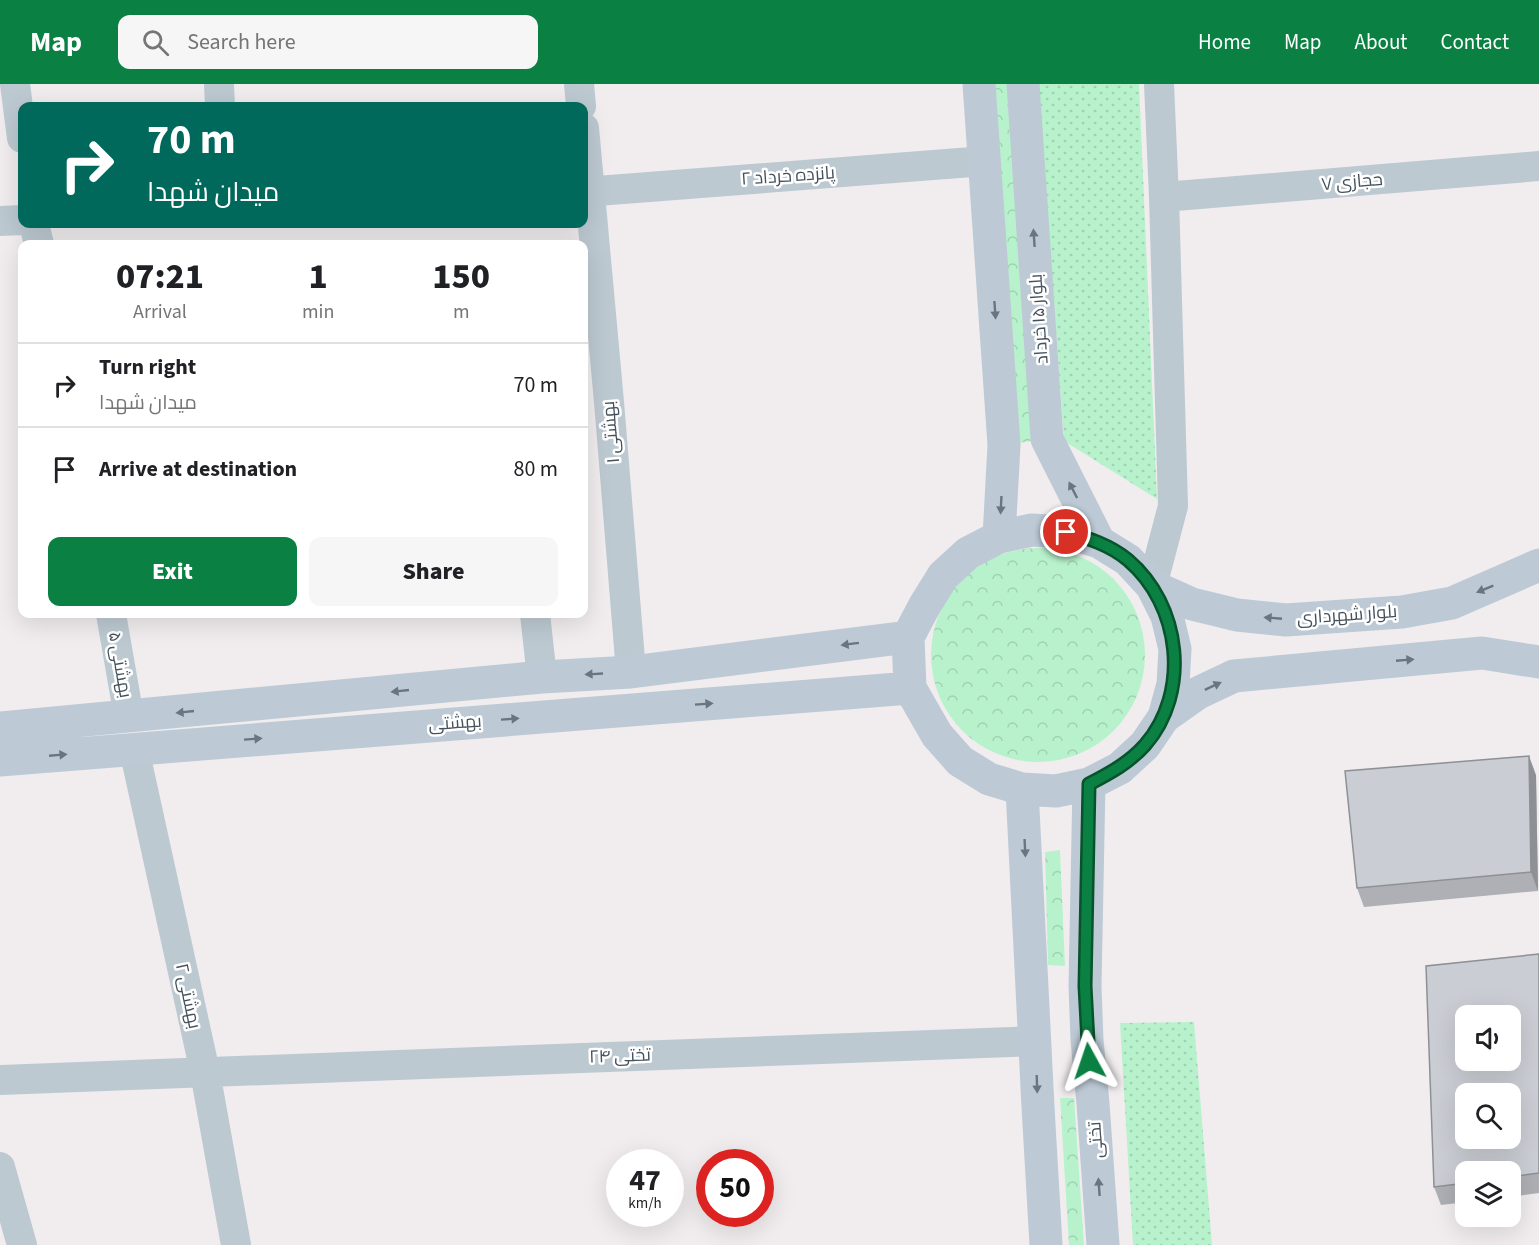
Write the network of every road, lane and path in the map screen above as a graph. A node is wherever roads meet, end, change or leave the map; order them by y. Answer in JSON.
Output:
{"nodes":[{"id":1,"x":15,"y":84,"type":"edge"},
{"id":2,"x":219,"y":84,"type":"edge"},
{"id":3,"x":579,"y":84,"type":"edge"},
{"id":4,"x":979,"y":84,"type":"edge"},
{"id":5,"x":1023,"y":84,"type":"edge"},
{"id":6,"x":1159,"y":84,"type":"edge"},
{"id":7,"x":220,"y":102,"type":"edge"},
{"id":8,"x":581,"y":102,"type":"edge"},
{"id":9,"x":18,"y":107,"type":"edge"},
{"id":10,"x":985,"y":161,"type":"junction"},
{"id":11,"x":1539,"y":166,"type":"edge"},
{"id":12,"x":588,"y":192,"type":"edge"},
{"id":13,"x":1164,"y":197,"type":"junction"},
{"id":14,"x":588,"y":215,"type":"edge"},
{"id":15,"x":18,"y":220,"type":"edge"},
{"id":16,"x":0,"y":221,"type":"edge"},
{"id":17,"x":596,"y":403,"type":"edge"},
{"id":18,"x":999,"y":537,"type":"junction"},
{"id":19,"x":1099,"y":542,"type":"junction"},
{"id":20,"x":1539,"y":566,"type":"edge"},
{"id":21,"x":1152,"y":586,"type":"junction"},
{"id":22,"x":112,"y":618,"type":"edge"},
{"id":23,"x":536,"y":618,"type":"edge"},
{"id":24,"x":908,"y":637,"type":"junction"},
{"id":25,"x":1539,"y":662,"type":"edge"},
{"id":26,"x":631,"y":672,"type":"junction"},
{"id":27,"x":542,"y":677,"type":"junction"},
{"id":28,"x":910,"y":688,"type":"junction"},
{"id":29,"x":1164,"y":717,"type":"junction"},
{"id":30,"x":0,"y":728,"type":"edge"},
{"id":31,"x":131,"y":733,"type":"junction"},
{"id":32,"x":0,"y":760,"type":"edge"},
{"id":33,"x":1089,"y":784,"type":"junction"},
{"id":34,"x":1022,"y":789,"type":"junction"},
{"id":35,"x":1087,"y":1040,"type":"junction"},
{"id":36,"x":1035,"y":1041,"type":"junction"},
{"id":37,"x":205,"y":1072,"type":"junction"},
{"id":38,"x":0,"y":1080,"type":"edge"},
{"id":39,"x":0,"y":1167,"type":"edge"},
{"id":40,"x":22,"y":1245,"type":"edge"},
{"id":41,"x":236,"y":1245,"type":"edge"},
{"id":42,"x":1046,"y":1245,"type":"edge"},
{"id":43,"x":1103,"y":1245,"type":"edge"}],
"edges":[{"from":1,"to":9,"type":"street"},
{"from":2,"to":7,"type":"street"},
{"from":3,"to":8,"type":"street"},
{"from":4,"to":10,"type":"main road"},
{"from":19,"to":5,"type":"main road","name":"بلوار ۱۵ خرداد","one_way":true},
{"from":6,"to":13,"type":"street"},
{"from":10,"to":12,"type":"street","name":"پانزده خرداد ۲"},
{"from":10,"to":18,"type":"main road","one_way":true},
{"from":11,"to":13,"type":"street","name":"حجازی ۷"},
{"from":13,"to":21,"type":"street"},
{"from":14,"to":17,"type":"street","name":"بهشتی ۱"},
{"from":15,"to":16,"type":"street"},
{"from":17,"to":26,"type":"street","name":"بهشتی ۱"},
{"from":18,"to":19,"type":"main road"},
{"from":18,"to":24,"type":"main road"},
{"from":19,"to":21,"type":"main road"},
{"from":20,"to":21,"type":"main road","name":"بلوار شهرداری","one_way":true},
{"from":21,"to":29,"type":"main road"},
{"from":22,"to":31,"type":"street","name":"بهشتی ۵"},
{"from":23,"to":27,"type":"street"},
{"from":24,"to":26,"type":"main road","name":"بهشتی","one_way":true},
{"from":24,"to":28,"type":"main road"},
{"from":29,"to":25,"type":"main road","one_way":true},
{"from":26,"to":27,"type":"main road","name":"بهشتی","one_way":true},
{"from":27,"to":31,"type":"main road","name":"بهشتی","one_way":true},
{"from":31,"to":28,"type":"main road","name":"بهشتی","one_way":true},
{"from":28,"to":34,"type":"main road"},
{"from":29,"to":33,"type":"main road"},
{"from":30,"to":31,"type":"main road","name":"بهشتی"},
{"from":32,"to":31,"type":"main road","name":"بهشتی","one_way":true},
{"from":31,"to":37,"type":"street","name":"بهشتی ۲"},
{"from":33,"to":34,"type":"main road"},
{"from":33,"to":35,"type":"main road","name":"تختی"},
{"from":34,"to":36,"type":"main road","one_way":true},
{"from":35,"to":36,"type":"main road"},
{"from":43,"to":35,"type":"main road","name":"تختی","one_way":true},
{"from":36,"to":37,"type":"street","name":"تختی ۲۴"},
{"from":36,"to":42,"type":"main road","one_way":true},
{"from":37,"to":38,"type":"street","name":"تختی ۲۴"},
{"from":37,"to":41,"type":"street","name":"بهشتی ۲"},
{"from":39,"to":40,"type":"street"}]}
